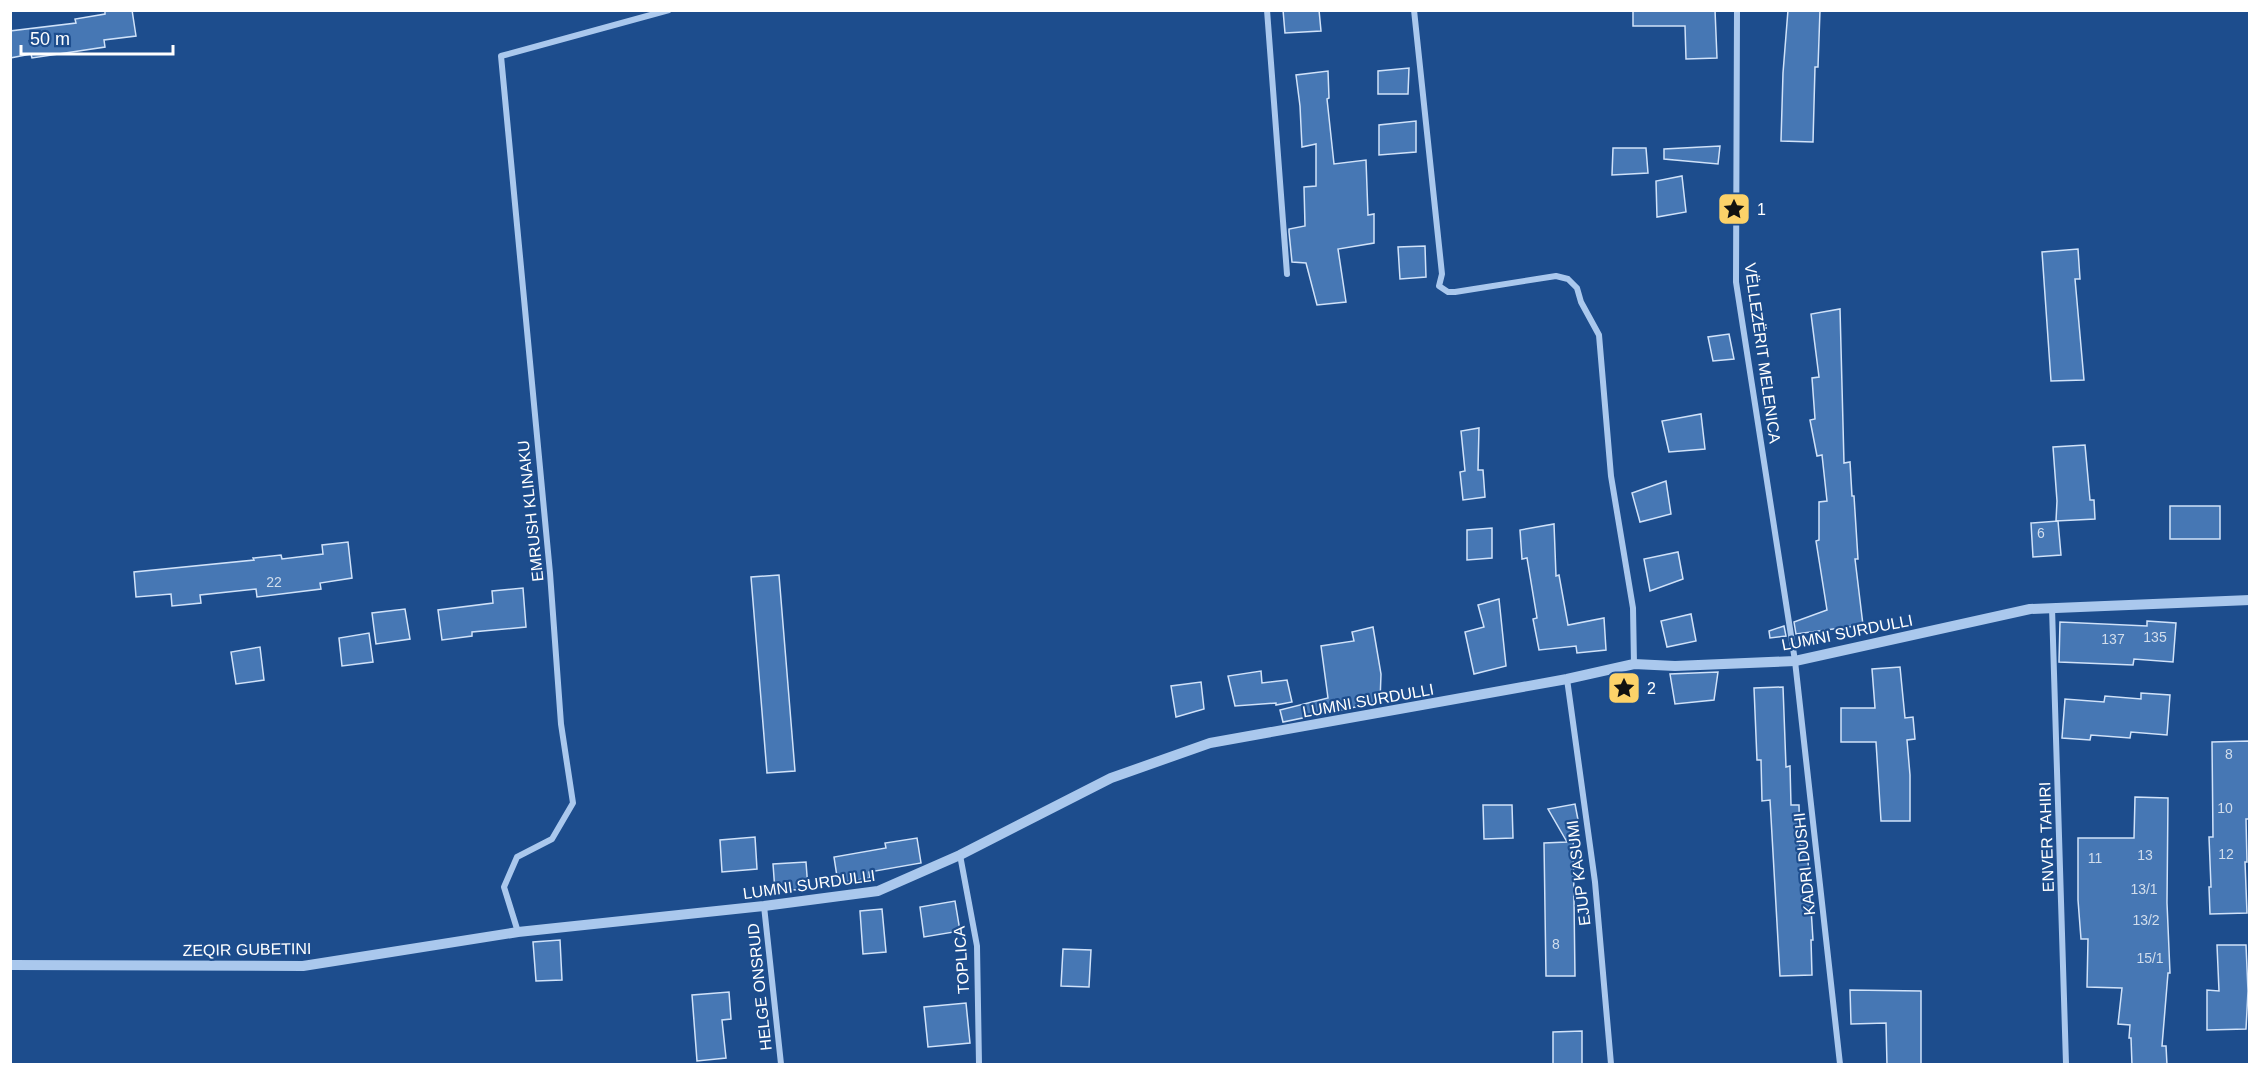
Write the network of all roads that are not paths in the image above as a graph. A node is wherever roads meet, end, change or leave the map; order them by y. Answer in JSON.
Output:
{"nodes":[{"id":1,"x":669,"y":10,"type":"edge"},
{"id":2,"x":1267,"y":10,"type":"edge"},
{"id":3,"x":1414,"y":10,"type":"edge"},
{"id":4,"x":1737,"y":10,"type":"edge"},
{"id":5,"x":1287,"y":274,"type":"dead end"},
{"id":6,"x":2250,"y":600,"type":"edge"},
{"id":7,"x":2052,"y":608,"type":"junction"},
{"id":8,"x":1795,"y":661,"type":"junction"},
{"id":9,"x":1634,"y":664,"type":"junction"},
{"id":10,"x":1567,"y":679,"type":"junction"},
{"id":11,"x":960,"y":855,"type":"junction"},
{"id":12,"x":764,"y":906,"type":"junction"},
{"id":13,"x":518,"y":932,"type":"junction"},
{"id":14,"x":10,"y":965,"type":"edge"},
{"id":15,"x":781,"y":1065,"type":"edge"},
{"id":16,"x":979,"y":1065,"type":"edge"},
{"id":17,"x":1611,"y":1065,"type":"edge"},
{"id":18,"x":1840,"y":1065,"type":"edge"},
{"id":19,"x":2066,"y":1065,"type":"edge"}],
"edges":[{"from":1,"to":13,"type":"street","name":"EMRUSH KLINAKU"},
{"from":2,"to":5,"type":"street"},
{"from":3,"to":9,"type":"street"},
{"from":4,"to":8,"type":"street","name":"VËLLEZËRIT MELENICA"},
{"from":6,"to":7,"type":"street","name":"LUMNI SURDULLI"},
{"from":7,"to":8,"type":"street","name":"LUMNI SURDULLI"},
{"from":7,"to":19,"type":"street","name":"ENVER TAHIRI"},
{"from":8,"to":9,"type":"street","name":"LUMNI SURDULLI"},
{"from":8,"to":18,"type":"street","name":"KADRI DUSHI"},
{"from":9,"to":10,"type":"street","name":"LUMNI SURDULLI"},
{"from":10,"to":11,"type":"street","name":"LUMNI SURDULLI"},
{"from":10,"to":17,"type":"street","name":"EJUP KASUMI"},
{"from":11,"to":12,"type":"street","name":"LUMNI SURDULLI"},
{"from":11,"to":16,"type":"street","name":"TOPLICA"},
{"from":12,"to":13,"type":"street","name":"LUMNI SURDULLI"},
{"from":12,"to":15,"type":"street","name":"HELGE ONSRUD"},
{"from":13,"to":14,"type":"street","name":"ZEQIR GUBETINI"}]}
